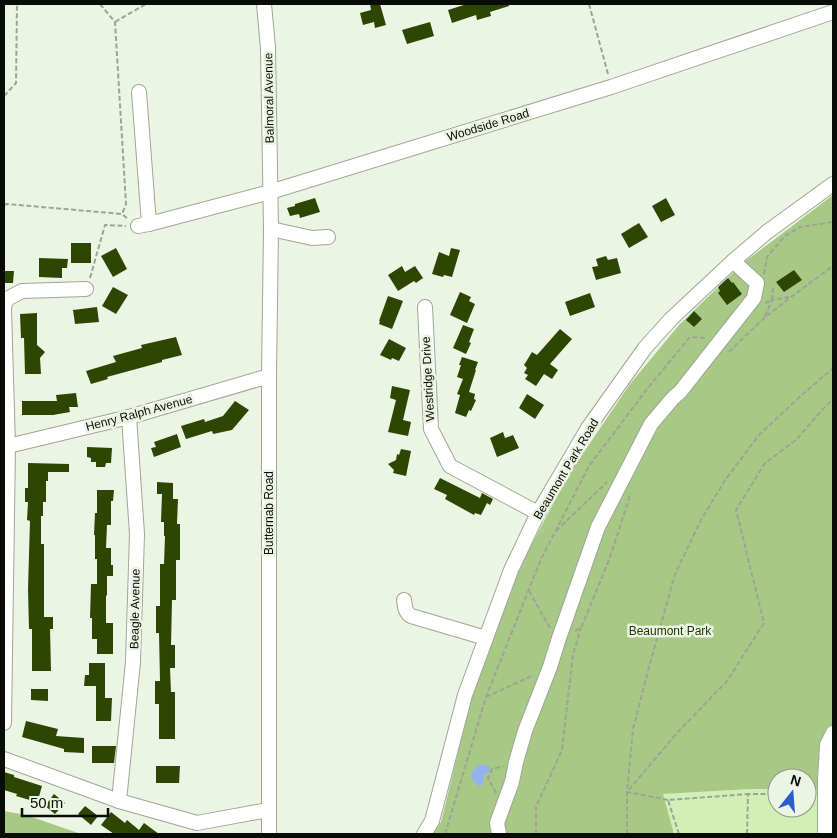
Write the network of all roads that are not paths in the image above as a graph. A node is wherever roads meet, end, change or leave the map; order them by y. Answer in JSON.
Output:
{"nodes":[{"id":1,"x":264,"y":4,"type":"edge"},
{"id":2,"x":833,"y":12,"type":"edge"},
{"id":3,"x":139,"y":92,"type":"dead end"},
{"id":4,"x":833,"y":184,"type":"edge"},
{"id":5,"x":270,"y":192,"type":"junction"},
{"id":6,"x":272,"y":229,"type":"junction"},
{"id":7,"x":328,"y":237,"type":"dead end"},
{"id":8,"x":733,"y":262,"type":"junction"},
{"id":9,"x":86,"y":289,"type":"road end"},
{"id":10,"x":424,"y":307,"type":"dead end"},
{"id":11,"x":4,"y":308,"type":"edge"},
{"id":12,"x":269,"y":376,"type":"junction"},
{"id":13,"x":129,"y":417,"type":"junction"},
{"id":14,"x":8,"y":446,"type":"junction"},
{"id":15,"x":538,"y":514,"type":"junction"},
{"id":16,"x":404,"y":600,"type":"dead end"},
{"id":17,"x":5,"y":609,"type":"edge"},
{"id":18,"x":486,"y":638,"type":"junction"},
{"id":19,"x":4,"y":723,"type":"edge"},
{"id":20,"x":833,"y":733,"type":"edge"},
{"id":21,"x":830,"y":759,"type":"edge"},
{"id":22,"x":4,"y":760,"type":"edge"},
{"id":23,"x":119,"y":802,"type":"junction"},
{"id":24,"x":268,"y":810,"type":"junction"},
{"id":25,"x":269,"y":834,"type":"edge"},
{"id":26,"x":424,"y":834,"type":"edge"},
{"id":27,"x":498,"y":834,"type":"edge"},
{"id":28,"x":825,"y":834,"type":"edge"}],
"edges":[{"from":1,"to":5,"type":"street","name":"Balmoral Avenue"},
{"from":2,"to":5,"type":"street","name":"Woodside Road"},
{"from":3,"to":5,"type":"street","name":"Woodside Road"},
{"from":4,"to":8,"type":"street","name":"Beaumont Park Road"},
{"from":5,"to":6,"type":"street","name":"Butternab Road"},
{"from":6,"to":7,"type":"street"},
{"from":6,"to":12,"type":"street","name":"Butternab Road"},
{"from":8,"to":15,"type":"street","name":"Beaumont Park Road"},
{"from":8,"to":27,"type":"street"},
{"from":9,"to":11,"type":"street"},
{"from":10,"to":15,"type":"street","name":"Westridge Drive"},
{"from":11,"to":14,"type":"street"},
{"from":12,"to":13,"type":"street","name":"Henry Ralph Avenue"},
{"from":12,"to":24,"type":"street","name":"Butternab Road"},
{"from":13,"to":14,"type":"street","name":"Henry Ralph Avenue"},
{"from":13,"to":23,"type":"street","name":"Beagle Avenue"},
{"from":14,"to":17,"type":"street"},
{"from":15,"to":18,"type":"street","name":"Beaumont Park Road"},
{"from":16,"to":18,"type":"street"},
{"from":17,"to":19,"type":"street"},
{"from":18,"to":26,"type":"street","name":"Beaumont Park Road"},
{"from":20,"to":21,"type":"street"},
{"from":21,"to":28,"type":"street"},
{"from":22,"to":23,"type":"street"},
{"from":23,"to":24,"type":"street"},
{"from":24,"to":25,"type":"street","name":"Butternab Road"}]}
